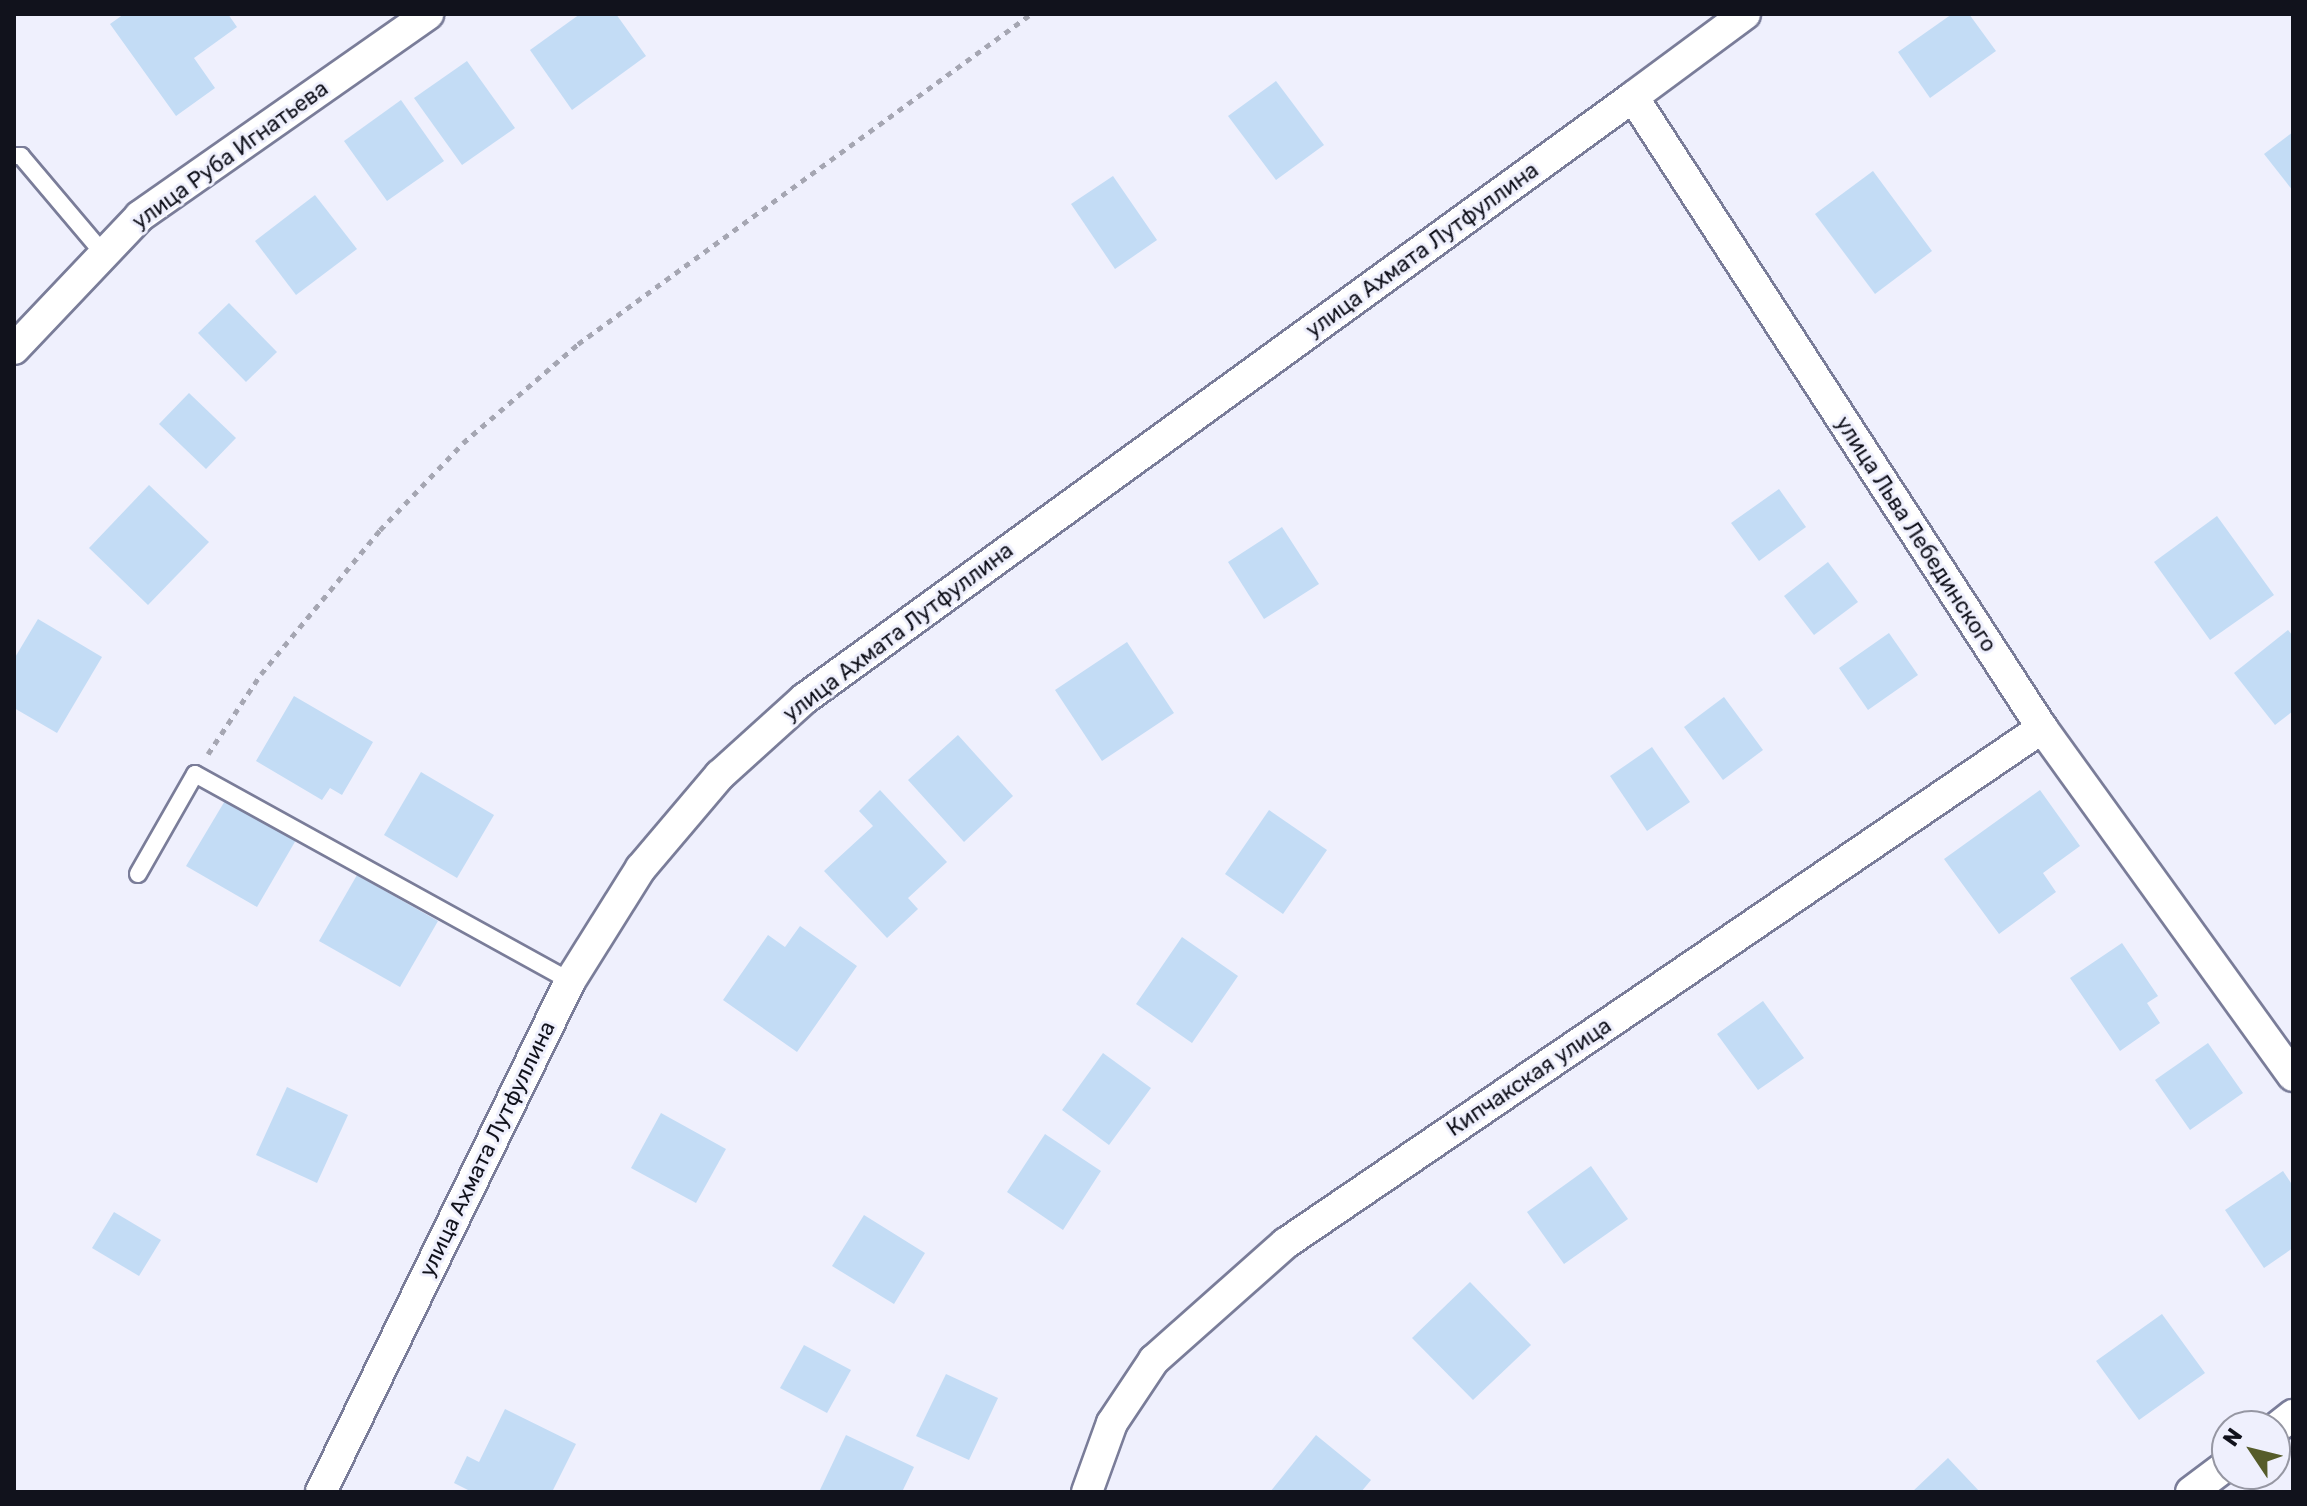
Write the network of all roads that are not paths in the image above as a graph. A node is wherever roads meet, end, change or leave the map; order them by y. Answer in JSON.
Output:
{"nodes":[{"id":1,"x":428,"y":14,"type":"edge"},
{"id":2,"x":1745,"y":14,"type":"edge"},
{"id":3,"x":1633,"y":97,"type":"junction"},
{"id":4,"x":14,"y":156,"type":"edge"},
{"id":5,"x":103,"y":253,"type":"junction"},
{"id":6,"x":14,"y":349,"type":"edge"},
{"id":7,"x":2042,"y":728,"type":"junction"},
{"id":8,"x":138,"y":874,"type":"dead end"},
{"id":9,"x":570,"y":981,"type":"junction"},
{"id":10,"x":2293,"y":1076,"type":"edge"},
{"id":11,"x":2211,"y":1477,"type":"edge"},
{"id":12,"x":321,"y":1492,"type":"edge"},
{"id":13,"x":1087,"y":1492,"type":"edge"},
{"id":14,"x":2191,"y":1492,"type":"edge"}],
"edges":[{"from":1,"to":5,"type":"street","name":"улица Руба Игнатьева"},
{"from":2,"to":3,"type":"street"},
{"from":3,"to":7,"type":"street","name":"улица Льва Лебединского"},
{"from":3,"to":9,"type":"street","name":"улица Ахмата Лутфуллина"},
{"from":4,"to":5,"type":"lane"},
{"from":5,"to":6,"type":"street","name":"улица Руба Игнатьева"},
{"from":7,"to":10,"type":"street","name":"улица Льва Лебединского"},
{"from":7,"to":13,"type":"street","name":"Кипчакская улица"},
{"from":8,"to":9,"type":"lane"},
{"from":9,"to":12,"type":"street","name":"улица Ахмата Лутфуллина"},
{"from":11,"to":14,"type":"street"}]}
